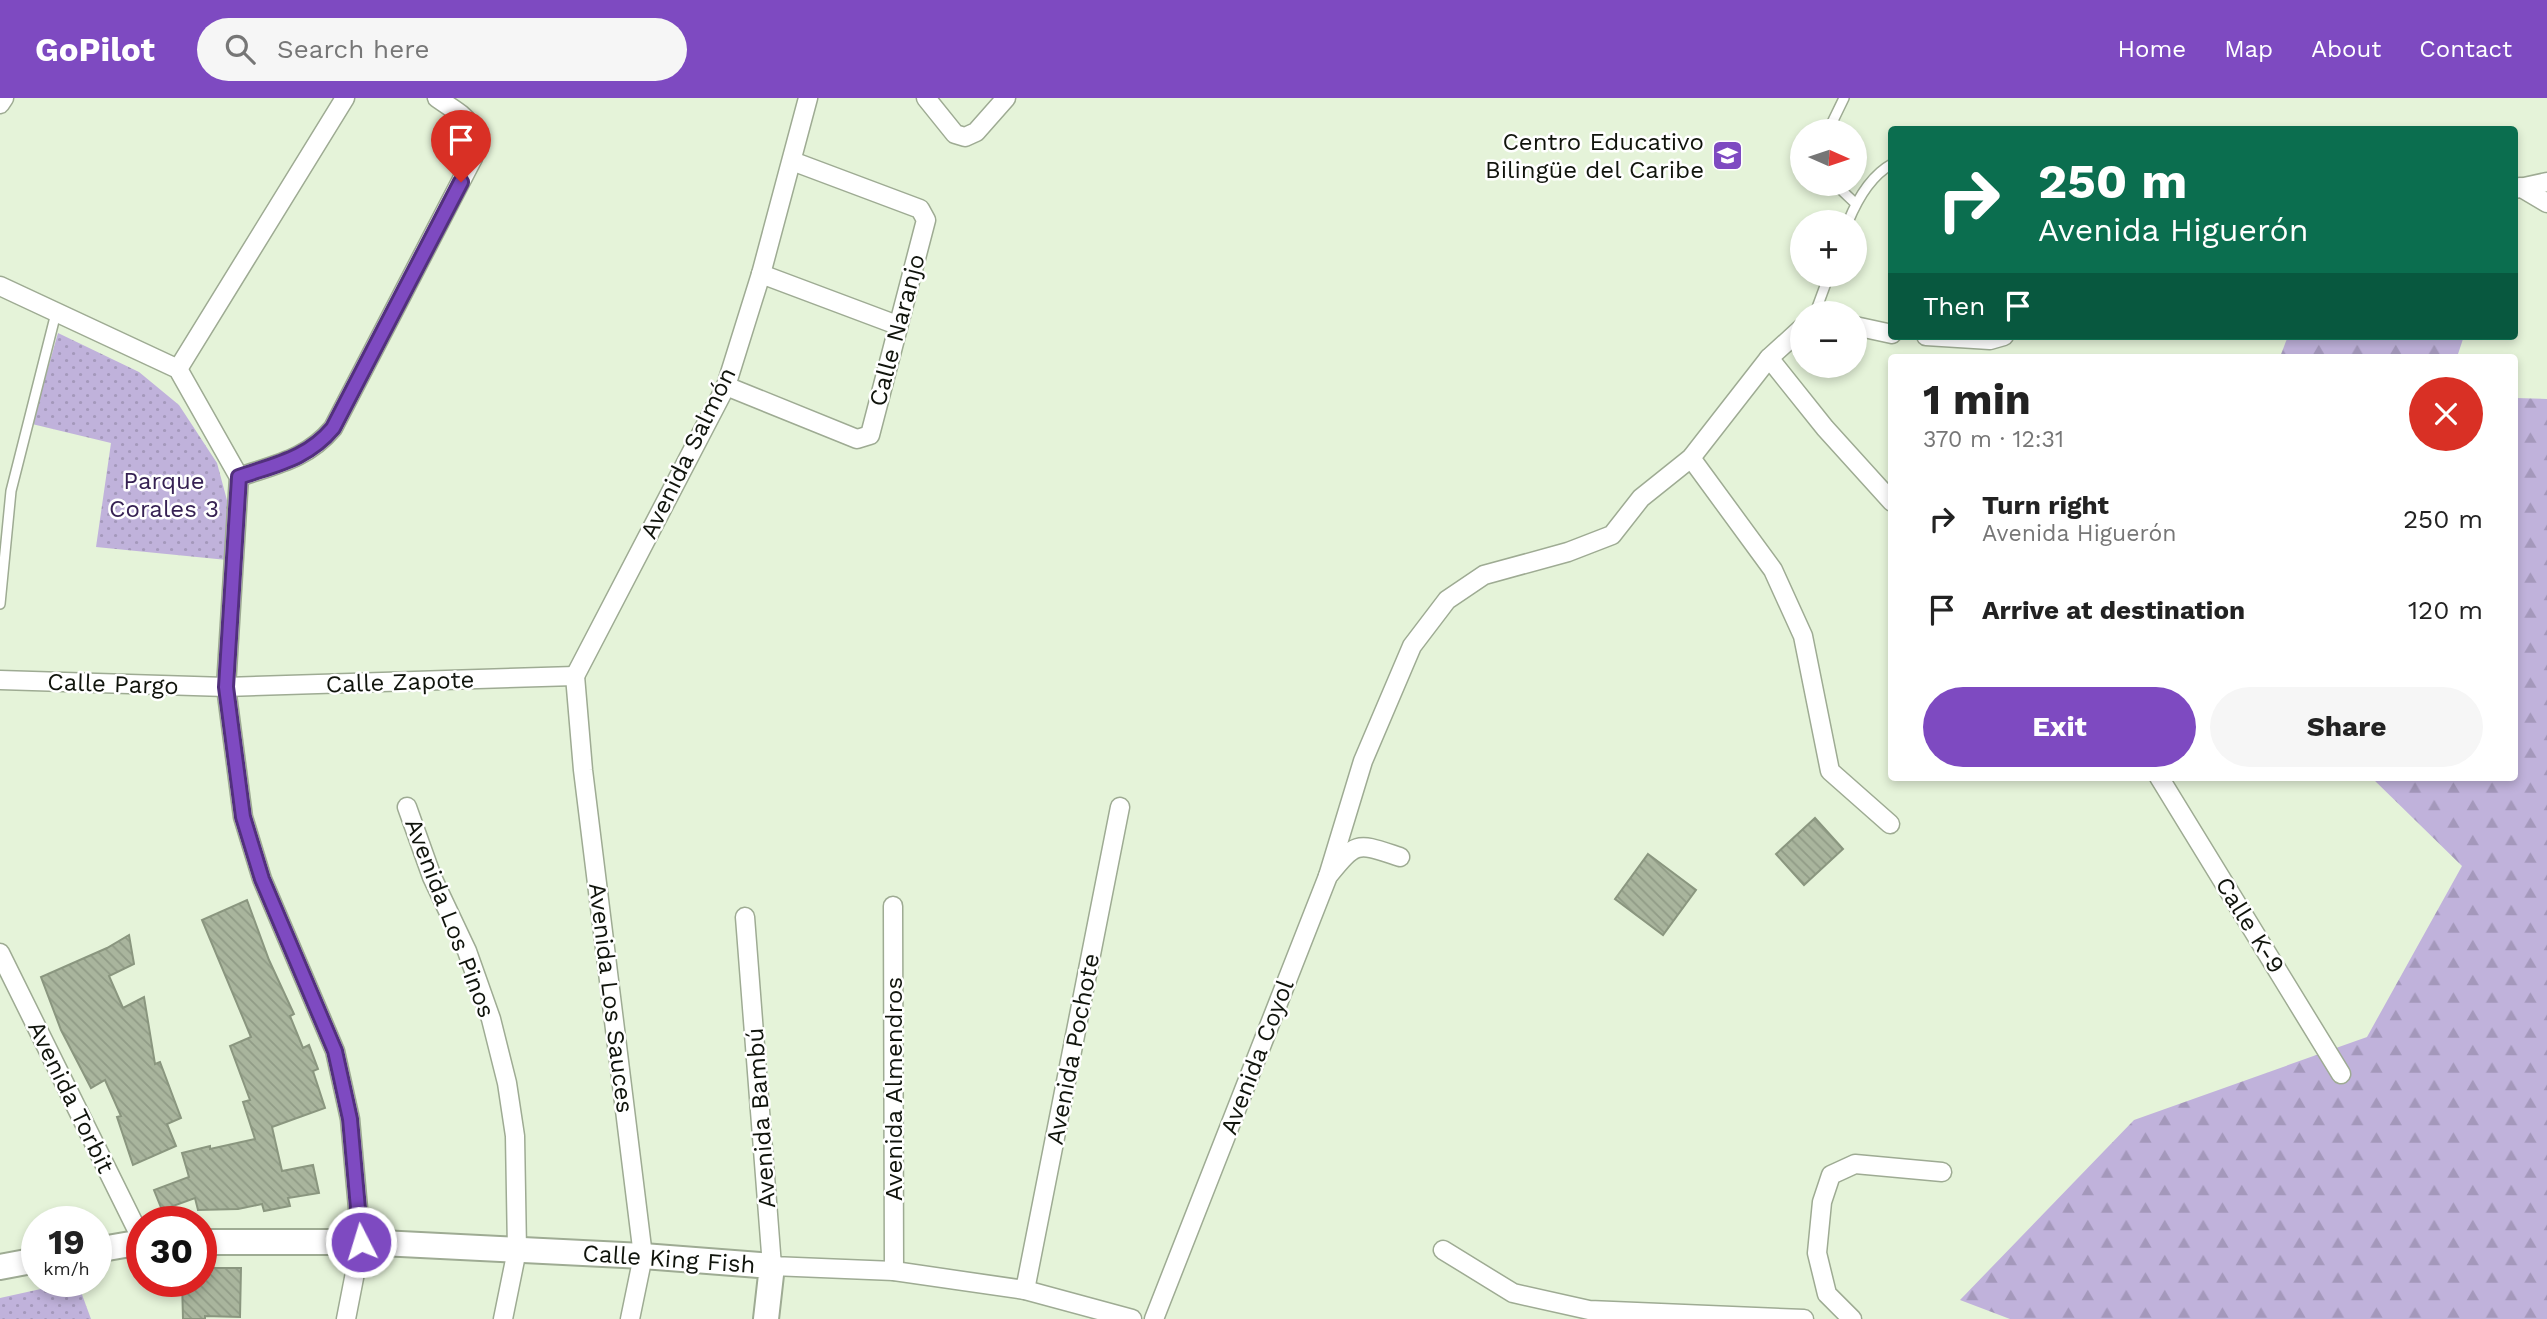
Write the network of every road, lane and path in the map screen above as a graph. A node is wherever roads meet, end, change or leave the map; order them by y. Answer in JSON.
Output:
{"nodes":[{"id":1,"x":4,"y":98,"type":"edge"},
{"id":2,"x":345,"y":98,"type":"edge"},
{"id":3,"x":437,"y":98,"type":"edge"},
{"id":4,"x":808,"y":98,"type":"edge"},
{"id":5,"x":926,"y":98,"type":"edge"},
{"id":6,"x":1006,"y":98,"type":"edge"},
{"id":7,"x":1844,"y":98,"type":"edge"},
{"id":8,"x":0,"y":104,"type":"edge"},
{"id":9,"x":1834,"y":119,"type":"edge"},
{"id":10,"x":792,"y":161,"type":"junction"},
{"id":11,"x":1888,"y":167,"type":"edge"},
{"id":12,"x":2547,"y":182,"type":"edge"},
{"id":13,"x":2518,"y":188,"type":"edge"},
{"id":14,"x":2518,"y":188,"type":"edge"},
{"id":15,"x":1848,"y":196,"type":"edge"},
{"id":16,"x":1855,"y":203,"type":"junction"},
{"id":17,"x":2547,"y":203,"type":"edge"},
{"id":18,"x":1852,"y":210,"type":"edge"},
{"id":19,"x":761,"y":274,"type":"junction"},
{"id":20,"x":0,"y":286,"type":"edge"},
{"id":21,"x":56,"y":313,"type":"junction"},
{"id":22,"x":897,"y":325,"type":"junction"},
{"id":23,"x":1867,"y":328,"type":"edge"},
{"id":24,"x":1888,"y":331,"type":"edge"},
{"id":25,"x":1790,"y":339,"type":"edge"},
{"id":26,"x":1769,"y":358,"type":"junction"},
{"id":27,"x":178,"y":369,"type":"junction"},
{"id":28,"x":726,"y":386,"type":"junction"},
{"id":29,"x":1692,"y":458,"type":"junction"},
{"id":30,"x":239,"y":477,"type":"junction"},
{"id":31,"x":0,"y":484,"type":"edge"},
{"id":32,"x":10,"y":491,"type":"junction"},
{"id":33,"x":1888,"y":498,"type":"edge"},
{"id":34,"x":0,"y":604,"type":"edge"},
{"id":35,"x":575,"y":676,"type":"junction"},
{"id":36,"x":0,"y":680,"type":"edge"},
{"id":37,"x":226,"y":687,"type":"junction"},
{"id":38,"x":2161,"y":781,"type":"edge"},
{"id":39,"x":407,"y":807,"type":"dead end"},
{"id":40,"x":1120,"y":807,"type":"dead end"},
{"id":41,"x":1890,"y":824,"type":"dead end"},
{"id":42,"x":1400,"y":857,"type":"dead end"},
{"id":43,"x":1328,"y":876,"type":"junction"},
{"id":44,"x":893,"y":906,"type":"dead end"},
{"id":45,"x":745,"y":917,"type":"dead end"},
{"id":46,"x":0,"y":953,"type":"edge"},
{"id":47,"x":2341,"y":1074,"type":"dead end"},
{"id":48,"x":1942,"y":1172,"type":"dead end"},
{"id":49,"x":126,"y":1209,"type":"edge"},
{"id":50,"x":217,"y":1242,"type":"edge"},
{"id":51,"x":361,"y":1242,"type":"junction"},
{"id":52,"x":517,"y":1250,"type":"junction"},
{"id":53,"x":1443,"y":1250,"type":"dead end"},
{"id":54,"x":643,"y":1256,"type":"junction"},
{"id":55,"x":21,"y":1264,"type":"edge"},
{"id":56,"x":772,"y":1266,"type":"junction"},
{"id":57,"x":0,"y":1267,"type":"edge"},
{"id":58,"x":894,"y":1271,"type":"junction"},
{"id":59,"x":1025,"y":1290,"type":"junction"},
{"id":60,"x":346,"y":1319,"type":"edge"},
{"id":61,"x":503,"y":1319,"type":"edge"},
{"id":62,"x":630,"y":1319,"type":"edge"},
{"id":63,"x":766,"y":1319,"type":"edge"},
{"id":64,"x":1132,"y":1319,"type":"edge"},
{"id":65,"x":1154,"y":1319,"type":"edge"},
{"id":66,"x":1804,"y":1319,"type":"edge"},
{"id":67,"x":1852,"y":1319,"type":"edge"}],
"edges":[{"from":1,"to":8,"type":"street"},
{"from":2,"to":27,"type":"street"},
{"from":3,"to":30,"type":"street"},
{"from":4,"to":10,"type":"street","name":"Avenida Salmón"},
{"from":5,"to":6,"type":"street"},
{"from":7,"to":9,"type":"lane"},
{"from":10,"to":19,"type":"street","name":"Avenida Salmón"},
{"from":10,"to":22,"type":"street","name":"Calle Naranjo"},
{"from":11,"to":16,"type":"lane"},
{"from":12,"to":13,"type":"street"},
{"from":14,"to":17,"type":"street"},
{"from":15,"to":16,"type":"lane"},
{"from":16,"to":18,"type":"lane"},
{"from":19,"to":22,"type":"street"},
{"from":19,"to":28,"type":"street","name":"Avenida Salmón"},
{"from":20,"to":21,"type":"street"},
{"from":21,"to":27,"type":"street"},
{"from":21,"to":32,"type":"lane"},
{"from":22,"to":28,"type":"street","name":"Calle Naranjo"},
{"from":23,"to":24,"type":"street"},
{"from":25,"to":26,"type":"street"},
{"from":26,"to":29,"type":"street"},
{"from":26,"to":33,"type":"street"},
{"from":27,"to":30,"type":"street"},
{"from":28,"to":35,"type":"street","name":"Avenida Salmón"},
{"from":29,"to":41,"type":"street"},
{"from":29,"to":43,"type":"street"},
{"from":30,"to":37,"type":"street"},
{"from":31,"to":32,"type":"lane"},
{"from":32,"to":34,"type":"lane"},
{"from":35,"to":37,"type":"street","name":"Calle Zapote"},
{"from":35,"to":54,"type":"street","name":"Avenida Los Sauces"},
{"from":36,"to":37,"type":"street","name":"Calle Pargo"},
{"from":37,"to":51,"type":"street"},
{"from":38,"to":47,"type":"street","name":"Calle K-9"},
{"from":39,"to":52,"type":"street","name":"Avenida Los Pinos"},
{"from":40,"to":59,"type":"street","name":"Avenida Pochote"},
{"from":42,"to":43,"type":"street","name":"Avenida Coyol"},
{"from":43,"to":65,"type":"street","name":"Avenida Coyol"},
{"from":44,"to":58,"type":"street","name":"Avenida Almendros"},
{"from":45,"to":56,"type":"street","name":"Avenida Bambú"},
{"from":46,"to":49,"type":"street","name":"Avenida Torbit"},
{"from":48,"to":67,"type":"street"},
{"from":50,"to":51,"type":"street","name":"Calle King Fish"},
{"from":51,"to":52,"type":"street","name":"Calle King Fish"},
{"from":51,"to":60,"type":"street"},
{"from":52,"to":54,"type":"street","name":"Calle King Fish"},
{"from":52,"to":61,"type":"street","name":"Avenida Los Pinos"},
{"from":53,"to":66,"type":"street"},
{"from":54,"to":56,"type":"street","name":"Calle King Fish"},
{"from":54,"to":62,"type":"street","name":"Avenida Los Sauces"},
{"from":55,"to":57,"type":"street"},
{"from":56,"to":58,"type":"street","name":"Calle King Fish"},
{"from":56,"to":63,"type":"street","name":"Avenida Bambú"},
{"from":58,"to":59,"type":"street","name":"Calle King Fish"},
{"from":59,"to":64,"type":"street","name":"Calle King Fish"}]}
